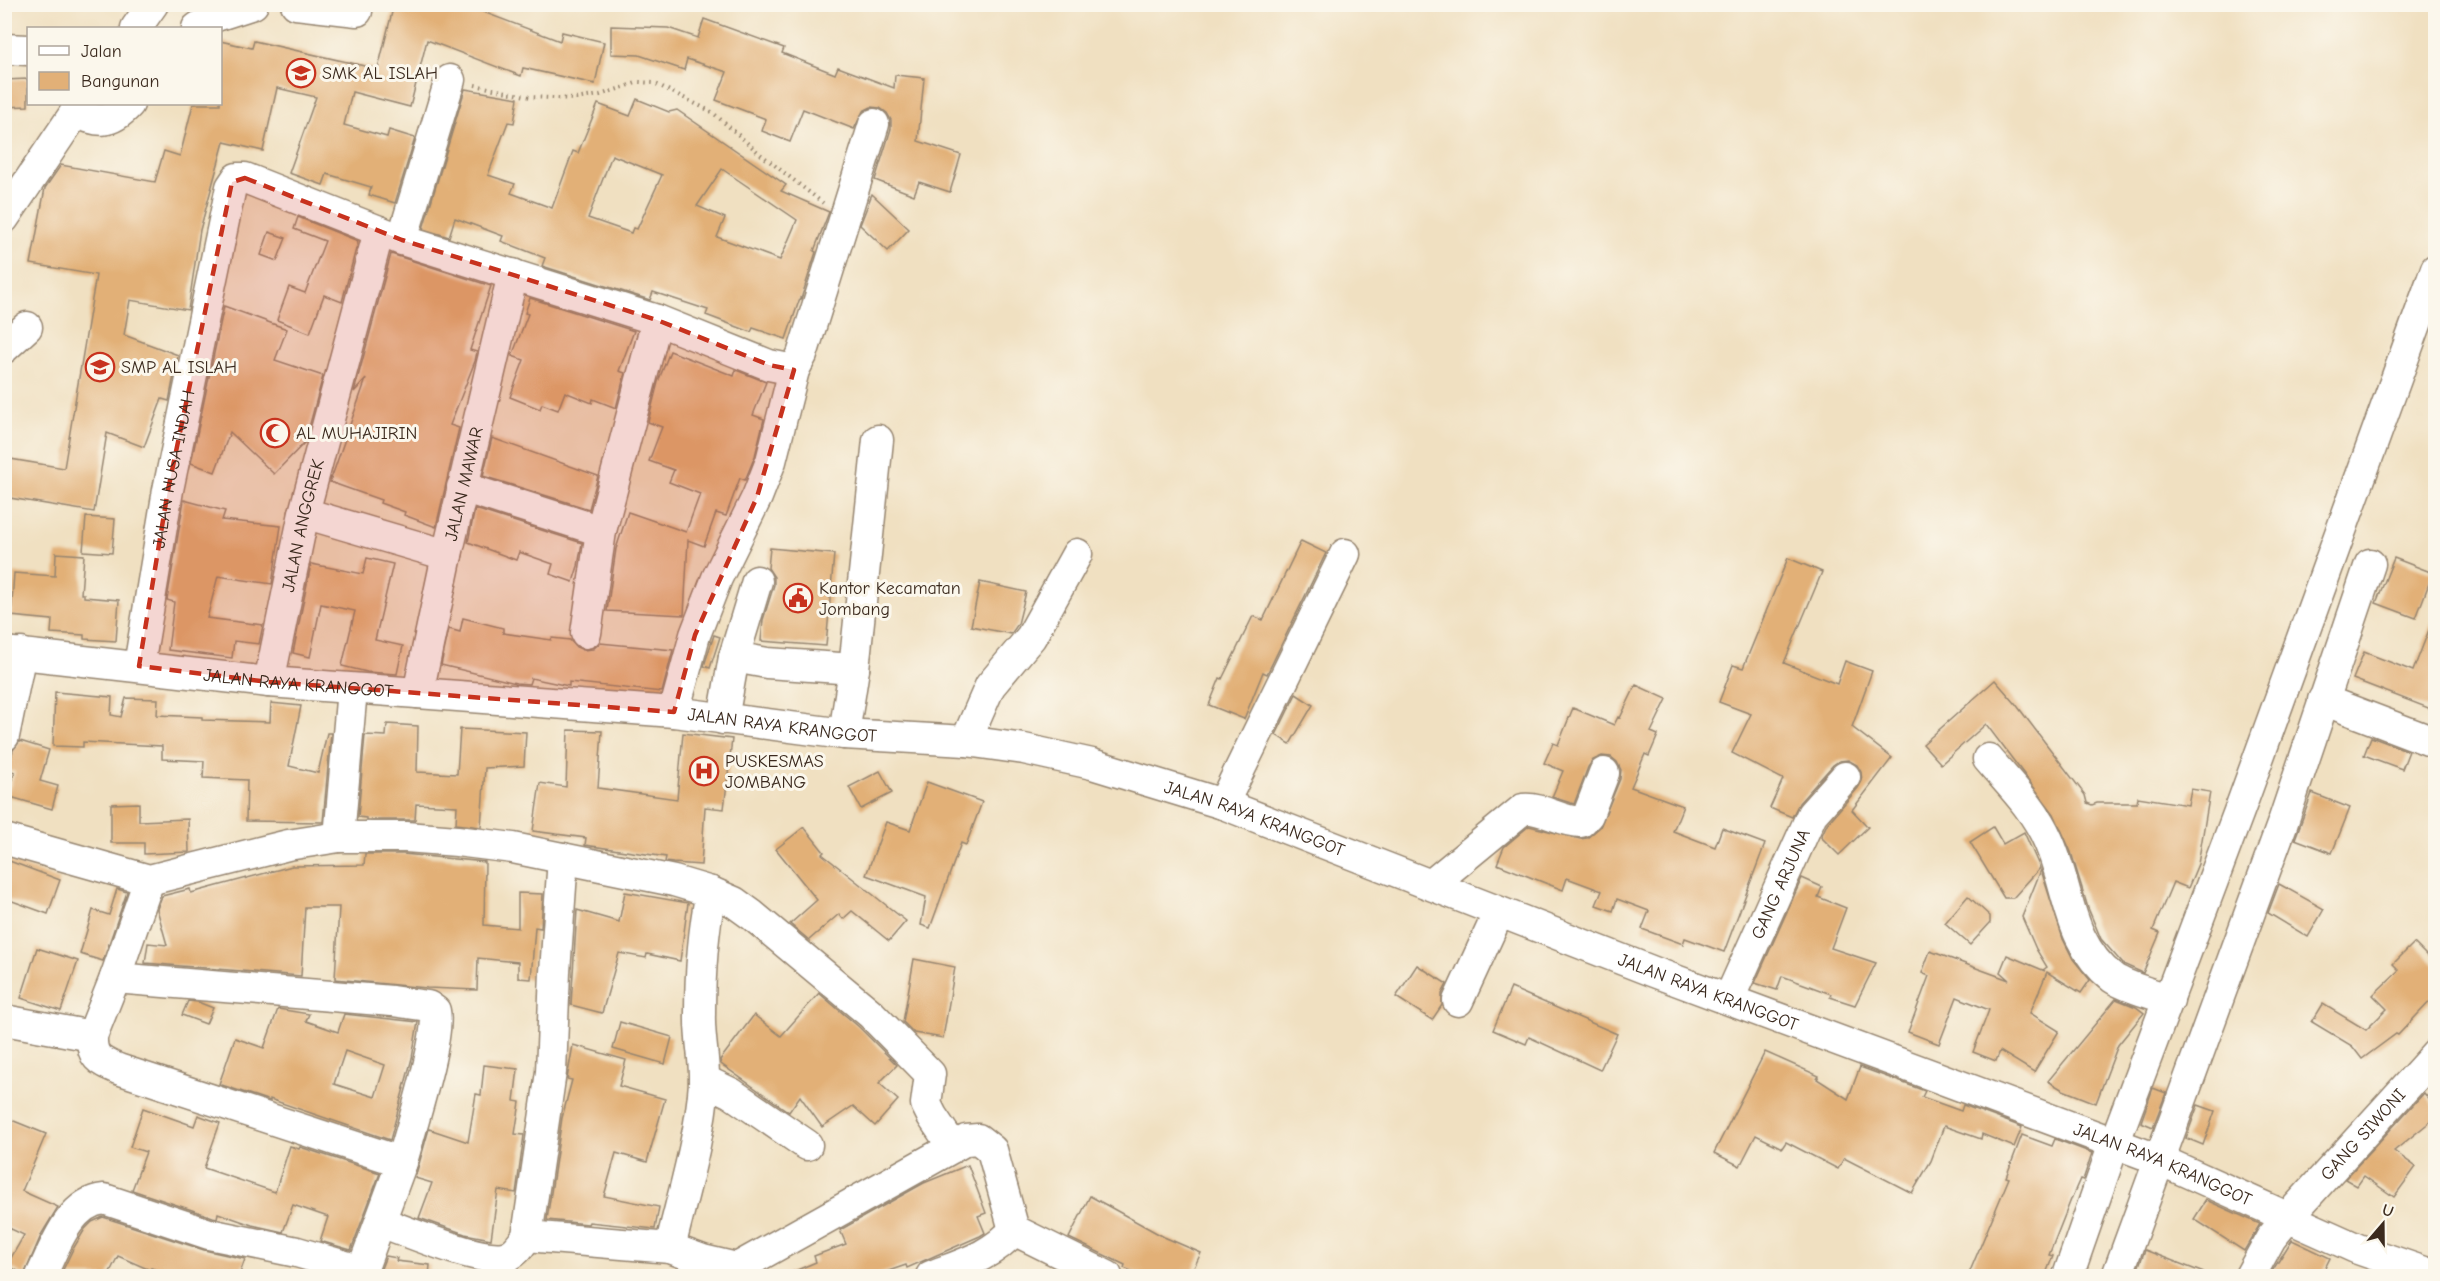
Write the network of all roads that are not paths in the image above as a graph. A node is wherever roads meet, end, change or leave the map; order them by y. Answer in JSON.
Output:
{"nodes":[{"id":1,"x":153,"y":4,"type":"edge"},
{"id":2,"x":253,"y":4,"type":"edge"},
{"id":3,"x":296,"y":4,"type":"edge"},
{"id":4,"x":357,"y":12,"type":"dead end"},
{"id":5,"x":137,"y":27,"type":"edge"},
{"id":6,"x":198,"y":27,"type":"edge"},
{"id":7,"x":4,"y":49,"type":"edge"},
{"id":8,"x":27,"y":50,"type":"edge"},
{"id":9,"x":450,"y":80,"type":"road end"},
{"id":10,"x":128,"y":105,"type":"edge"},
{"id":11,"x":78,"y":108,"type":"edge"},
{"id":12,"x":874,"y":124,"type":"dead end"},
{"id":13,"x":4,"y":218,"type":"edge"},
{"id":14,"x":390,"y":235,"type":"junction"},
{"id":15,"x":2436,"y":269,"type":"edge"},
{"id":16,"x":513,"y":274,"type":"junction"},
{"id":17,"x":657,"y":320,"type":"junction"},
{"id":18,"x":27,"y":327,"type":"dead end"},
{"id":19,"x":4,"y":348,"type":"edge"},
{"id":20,"x":794,"y":370,"type":"junction"},
{"id":21,"x":878,"y":440,"type":"dead end"},
{"id":22,"x":462,"y":487,"type":"junction"},
{"id":23,"x":304,"y":513,"type":"junction"},
{"id":24,"x":601,"y":531,"type":"junction"},
{"id":25,"x":1077,"y":554,"type":"dead end"},
{"id":26,"x":1345,"y":554,"type":"dead end"},
{"id":27,"x":447,"y":555,"type":"junction"},
{"id":28,"x":2370,"y":564,"type":"dead end"},
{"id":29,"x":757,"y":581,"type":"dead end"},
{"id":30,"x":586,"y":633,"type":"dead end"},
{"id":31,"x":13,"y":653,"type":"edge"},
{"id":32,"x":734,"y":657,"type":"junction"},
{"id":33,"x":139,"y":666,"type":"junction"},
{"id":34,"x":854,"y":669,"type":"junction"},
{"id":35,"x":269,"y":682,"type":"junction"},
{"id":36,"x":352,"y":689,"type":"junction"},
{"id":37,"x":418,"y":693,"type":"junction"},
{"id":38,"x":2323,"y":700,"type":"junction"},
{"id":39,"x":674,"y":712,"type":"junction"},
{"id":40,"x":723,"y":719,"type":"junction"},
{"id":41,"x":843,"y":734,"type":"junction"},
{"id":42,"x":4,"y":736,"type":"edge"},
{"id":43,"x":966,"y":741,"type":"junction"},
{"id":44,"x":2436,"y":743,"type":"edge"},
{"id":45,"x":1989,"y":759,"type":"dead end"},
{"id":46,"x":1604,"y":772,"type":"dead end"},
{"id":47,"x":1845,"y":777,"type":"dead end"},
{"id":48,"x":1223,"y":804,"type":"junction"},
{"id":49,"x":2263,"y":814,"type":"junction"},
{"id":50,"x":339,"y":837,"type":"junction"},
{"id":51,"x":4,"y":838,"type":"edge"},
{"id":52,"x":562,"y":858,"type":"junction"},
{"id":53,"x":149,"y":880,"type":"junction"},
{"id":54,"x":1431,"y":884,"type":"junction"},
{"id":55,"x":711,"y":892,"type":"junction"},
{"id":56,"x":1498,"y":912,"type":"junction"},
{"id":57,"x":115,"y":978,"type":"junction"},
{"id":58,"x":1729,"y":999,"type":"junction"},
{"id":59,"x":2169,"y":1000,"type":"junction"},
{"id":60,"x":1458,"y":1001,"type":"dead end"},
{"id":61,"x":4,"y":1020,"type":"edge"},
{"id":62,"x":92,"y":1036,"type":"junction"},
{"id":63,"x":2436,"y":1054,"type":"edge"},
{"id":64,"x":704,"y":1080,"type":"junction"},
{"id":65,"x":807,"y":1146,"type":"dead end"},
{"id":66,"x":953,"y":1147,"type":"junction"},
{"id":67,"x":2138,"y":1152,"type":"junction"},
{"id":68,"x":402,"y":1162,"type":"junction"},
{"id":69,"x":2289,"y":1216,"type":"junction"},
{"id":70,"x":381,"y":1222,"type":"junction"},
{"id":71,"x":1014,"y":1230,"type":"junction"},
{"id":72,"x":526,"y":1236,"type":"junction"},
{"id":73,"x":670,"y":1248,"type":"junction"},
{"id":74,"x":738,"y":1272,"type":"edge"},
{"id":75,"x":361,"y":1274,"type":"edge"},
{"id":76,"x":41,"y":1276,"type":"edge"},
{"id":77,"x":931,"y":1276,"type":"edge"},
{"id":78,"x":1107,"y":1276,"type":"edge"},
{"id":79,"x":2068,"y":1276,"type":"edge"},
{"id":80,"x":2117,"y":1276,"type":"edge"},
{"id":81,"x":2250,"y":1276,"type":"edge"},
{"id":82,"x":2436,"y":1276,"type":"edge"}],
"edges":[{"from":1,"to":5,"type":"street"},
{"from":2,"to":6,"type":"street"},
{"from":3,"to":4,"type":"street"},
{"from":7,"to":8,"type":"street"},
{"from":9,"to":14,"type":"street","name":"JALAN ANGGREK"},
{"from":10,"to":11,"type":"street"},
{"from":11,"to":13,"type":"street"},
{"from":12,"to":20,"type":"street"},
{"from":14,"to":16,"type":"street"},
{"from":14,"to":23,"type":"street","name":"JALAN ANGGREK"},
{"from":14,"to":33,"type":"street","name":"JALAN NUSA INDAH"},
{"from":15,"to":49,"type":"street"},
{"from":16,"to":17,"type":"street"},
{"from":16,"to":22,"type":"street","name":"JALAN MAWAR"},
{"from":17,"to":20,"type":"street"},
{"from":17,"to":24,"type":"street"},
{"from":18,"to":19,"type":"street"},
{"from":20,"to":39,"type":"street"},
{"from":21,"to":34,"type":"street"},
{"from":22,"to":24,"type":"street"},
{"from":22,"to":27,"type":"street","name":"JALAN MAWAR"},
{"from":23,"to":27,"type":"street"},
{"from":23,"to":35,"type":"street","name":"JALAN ANGGREK"},
{"from":24,"to":30,"type":"street"},
{"from":25,"to":43,"type":"street"},
{"from":26,"to":48,"type":"street"},
{"from":27,"to":37,"type":"street","name":"JALAN MAWAR"},
{"from":28,"to":38,"type":"street"},
{"from":29,"to":32,"type":"street"},
{"from":31,"to":33,"type":"street","name":"JALAN RAYA KRANGGOT"},
{"from":31,"to":42,"type":"street"},
{"from":32,"to":34,"type":"street"},
{"from":32,"to":40,"type":"street"},
{"from":33,"to":35,"type":"street","name":"JALAN RAYA KRANGGOT"},
{"from":34,"to":41,"type":"street"},
{"from":35,"to":36,"type":"street","name":"JALAN RAYA KRANGGOT"},
{"from":36,"to":37,"type":"street","name":"JALAN RAYA KRANGGOT"},
{"from":36,"to":50,"type":"street"},
{"from":37,"to":39,"type":"street","name":"JALAN RAYA KRANGGOT"},
{"from":38,"to":44,"type":"street"},
{"from":38,"to":49,"type":"street"},
{"from":39,"to":40,"type":"street","name":"JALAN RAYA KRANGGOT"},
{"from":40,"to":41,"type":"street","name":"JALAN RAYA KRANGGOT"},
{"from":41,"to":43,"type":"street","name":"JALAN RAYA KRANGGOT"},
{"from":43,"to":48,"type":"street","name":"JALAN RAYA KRANGGOT"},
{"from":45,"to":59,"type":"street"},
{"from":46,"to":54,"type":"street"},
{"from":47,"to":58,"type":"street","name":"GANG ARJUNA"},
{"from":48,"to":54,"type":"street","name":"JALAN RAYA KRANGGOT"},
{"from":49,"to":59,"type":"street"},
{"from":49,"to":67,"type":"street"},
{"from":50,"to":52,"type":"street"},
{"from":50,"to":53,"type":"street"},
{"from":51,"to":53,"type":"street"},
{"from":52,"to":55,"type":"street"},
{"from":52,"to":72,"type":"street"},
{"from":53,"to":57,"type":"street"},
{"from":54,"to":56,"type":"street","name":"JALAN RAYA KRANGGOT"},
{"from":55,"to":64,"type":"street"},
{"from":55,"to":66,"type":"street"},
{"from":56,"to":58,"type":"street","name":"JALAN RAYA KRANGGOT"},
{"from":56,"to":60,"type":"street"},
{"from":57,"to":62,"type":"street"},
{"from":57,"to":68,"type":"street"},
{"from":58,"to":67,"type":"street","name":"JALAN RAYA KRANGGOT"},
{"from":59,"to":67,"type":"street"},
{"from":61,"to":62,"type":"street"},
{"from":62,"to":68,"type":"street"},
{"from":63,"to":69,"type":"street","name":"GANG SIWONI"},
{"from":64,"to":65,"type":"street"},
{"from":64,"to":73,"type":"street"},
{"from":66,"to":71,"type":"street"},
{"from":66,"to":74,"type":"street"},
{"from":67,"to":69,"type":"street","name":"JALAN RAYA KRANGGOT"},
{"from":67,"to":79,"type":"street"},
{"from":67,"to":80,"type":"street"},
{"from":68,"to":70,"type":"street"},
{"from":69,"to":81,"type":"street","name":"GANG SIWONI"},
{"from":69,"to":82,"type":"street","name":"JALAN RAYA KRANGGOT"},
{"from":70,"to":72,"type":"street"},
{"from":70,"to":75,"type":"street"},
{"from":71,"to":77,"type":"street"},
{"from":71,"to":78,"type":"street"},
{"from":72,"to":73,"type":"street"},
{"from":73,"to":74,"type":"street"},
{"from":75,"to":76,"type":"street"}]}
